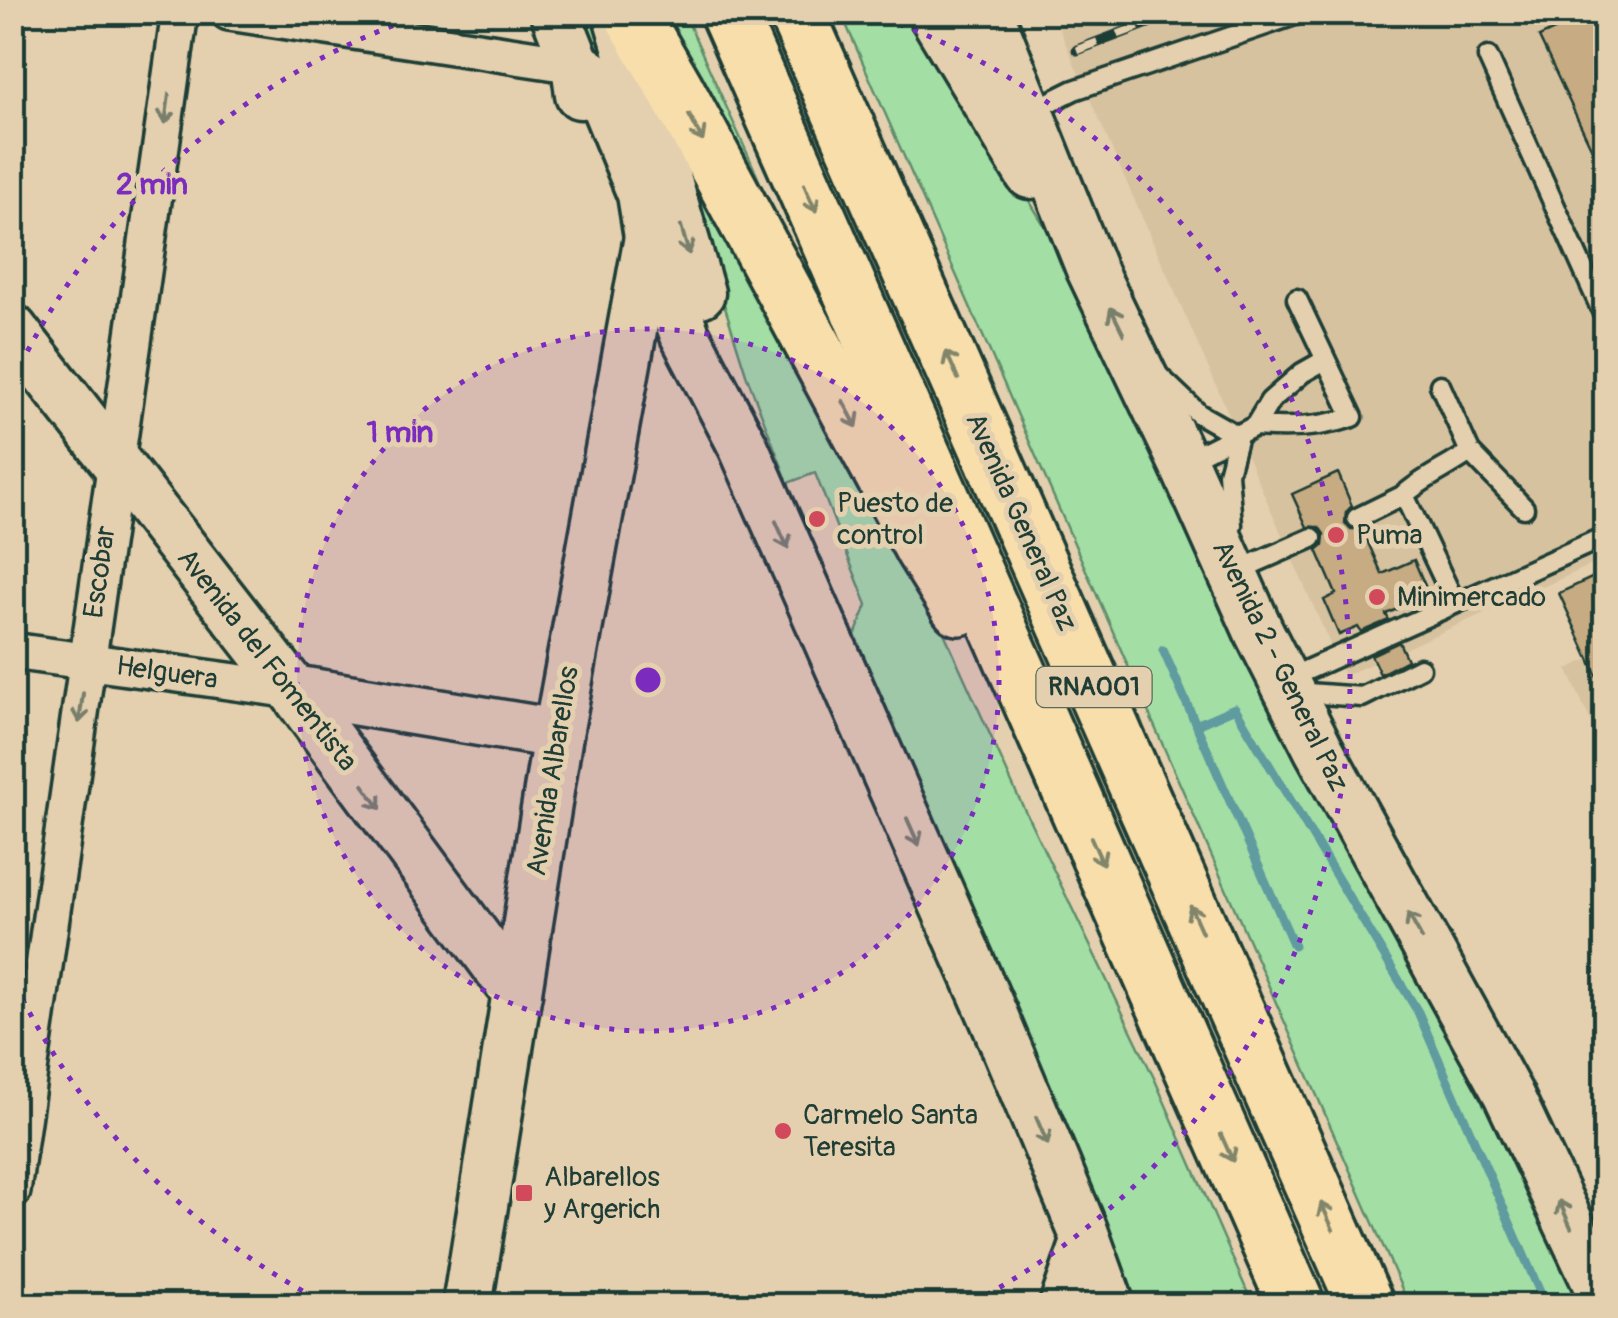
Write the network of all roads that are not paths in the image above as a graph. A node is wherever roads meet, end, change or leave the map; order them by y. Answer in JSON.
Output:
{"nodes":[{"id":1,"x":180,"y":12,"type":"edge"},
{"id":2,"x":230,"y":12,"type":"edge"},
{"id":3,"x":555,"y":12,"type":"edge"},
{"id":4,"x":617,"y":12,"type":"edge"},
{"id":5,"x":630,"y":12,"type":"edge"},
{"id":6,"x":728,"y":12,"type":"edge"},
{"id":7,"x":796,"y":12,"type":"edge"},
{"id":8,"x":932,"y":12,"type":"edge"},
{"id":9,"x":988,"y":12,"type":"edge"},
{"id":10,"x":1304,"y":12,"type":"edge"},
{"id":11,"x":1488,"y":57,"type":"dead end"},
{"id":12,"x":576,"y":65,"type":"junction"},
{"id":13,"x":1015,"y":118,"type":"junction"},
{"id":14,"x":648,"y":237,"type":"junction"},
{"id":15,"x":1297,"y":298,"type":"dead end"},
{"id":16,"x":1606,"y":320,"type":"edge"},
{"id":17,"x":12,"y":329,"type":"edge"},
{"id":18,"x":1325,"y":360,"type":"junction"},
{"id":19,"x":1139,"y":366,"type":"junction"},
{"id":20,"x":1440,"y":385,"type":"dead end"},
{"id":21,"x":1246,"y":431,"type":"junction"},
{"id":22,"x":743,"y":446,"type":"junction"},
{"id":23,"x":1470,"y":452,"type":"junction"},
{"id":24,"x":1184,"y":462,"type":"junction"},
{"id":25,"x":116,"y":465,"type":"junction"},
{"id":26,"x":1404,"y":495,"type":"junction"},
{"id":27,"x":1524,"y":508,"type":"dead end"},
{"id":28,"x":1357,"y":518,"type":"dead end"},
{"id":29,"x":1606,"y":536,"type":"edge"},
{"id":30,"x":1312,"y":538,"type":"dead end"},
{"id":31,"x":1226,"y":561,"type":"junction"},
{"id":32,"x":1456,"y":603,"type":"junction"},
{"id":33,"x":12,"y":651,"type":"edge"},
{"id":34,"x":88,"y":662,"type":"junction"},
{"id":35,"x":1420,"y":668,"type":"dead end"},
{"id":36,"x":1286,"y":686,"type":"junction"},
{"id":37,"x":293,"y":690,"type":"junction"},
{"id":38,"x":558,"y":734,"type":"junction"},
{"id":39,"x":1057,"y":762,"type":"junction"},
{"id":40,"x":517,"y":993,"type":"junction"},
{"id":41,"x":12,"y":1191,"type":"edge"},
{"id":42,"x":1083,"y":1231,"type":"junction"},
{"id":43,"x":1606,"y":1302,"type":"edge"},
{"id":44,"x":467,"y":1306,"type":"edge"},
{"id":45,"x":1057,"y":1306,"type":"edge"},
{"id":46,"x":1110,"y":1306,"type":"edge"},
{"id":47,"x":1297,"y":1306,"type":"edge"},
{"id":48,"x":1366,"y":1306,"type":"edge"}],
"edges":[{"from":1,"to":25,"type":"street","name":"Escobar","one_way":true},
{"from":2,"to":12,"type":"street"},
{"from":3,"to":12,"type":"street"},
{"from":4,"to":22,"type":"street","one_way":true},
{"from":5,"to":39,"type":"highway","one_way":true},
{"from":6,"to":39,"type":"highway","number":"RNA001","one_way":true},
{"from":48,"to":7,"type":"highway","name":"Avenida General Paz","number":"RNA001","one_way":true},
{"from":8,"to":13,"type":"street"},
{"from":9,"to":13,"type":"street"},
{"from":10,"to":13,"type":"lane"},
{"from":11,"to":16,"type":"lane"},
{"from":12,"to":14,"type":"street"},
{"from":19,"to":13,"type":"street","name":"Avenida 2 - General Paz","one_way":true},
{"from":14,"to":22,"type":"street"},
{"from":14,"to":38,"type":"street","name":"Avenida Albarellos"},
{"from":15,"to":18,"type":"lane"},
{"from":17,"to":25,"type":"street","name":"Avenida del Fomentista"},
{"from":18,"to":21,"type":"lane"},
{"from":18,"to":21,"type":"lane"},
{"from":19,"to":21,"type":"lane"},
{"from":19,"to":24,"type":"street","name":"Avenida 2 - General Paz"},
{"from":20,"to":23,"type":"lane"},
{"from":21,"to":24,"type":"lane"},
{"from":21,"to":31,"type":"lane"},
{"from":22,"to":42,"type":"street","one_way":true},
{"from":23,"to":26,"type":"lane"},
{"from":23,"to":27,"type":"lane"},
{"from":24,"to":31,"type":"street","name":"Avenida 2 - General Paz"},
{"from":25,"to":34,"type":"street","name":"Escobar"},
{"from":25,"to":37,"type":"street","name":"Avenida del Fomentista"},
{"from":26,"to":28,"type":"lane"},
{"from":26,"to":32,"type":"lane"},
{"from":29,"to":32,"type":"lane"},
{"from":30,"to":31,"type":"lane"},
{"from":31,"to":36,"type":"street","name":"Avenida 2 - General Paz"},
{"from":32,"to":36,"type":"lane"},
{"from":33,"to":34,"type":"street","name":"Helguera"},
{"from":34,"to":37,"type":"street","name":"Helguera"},
{"from":34,"to":41,"type":"street","name":"Escobar","one_way":true},
{"from":35,"to":36,"type":"lane"},
{"from":43,"to":36,"type":"street","name":"Avenida 2 - General Paz","one_way":true},
{"from":37,"to":38,"type":"street","name":"Helguera"},
{"from":37,"to":40,"type":"street","name":"Avenida del Fomentista","one_way":true},
{"from":38,"to":40,"type":"street","name":"Avenida Albarellos"},
{"from":39,"to":47,"type":"highway","number":"RNA001","one_way":true},
{"from":40,"to":44,"type":"street","name":"Avenida Albarellos"},
{"from":42,"to":45,"type":"street"},
{"from":42,"to":46,"type":"street"}]}
